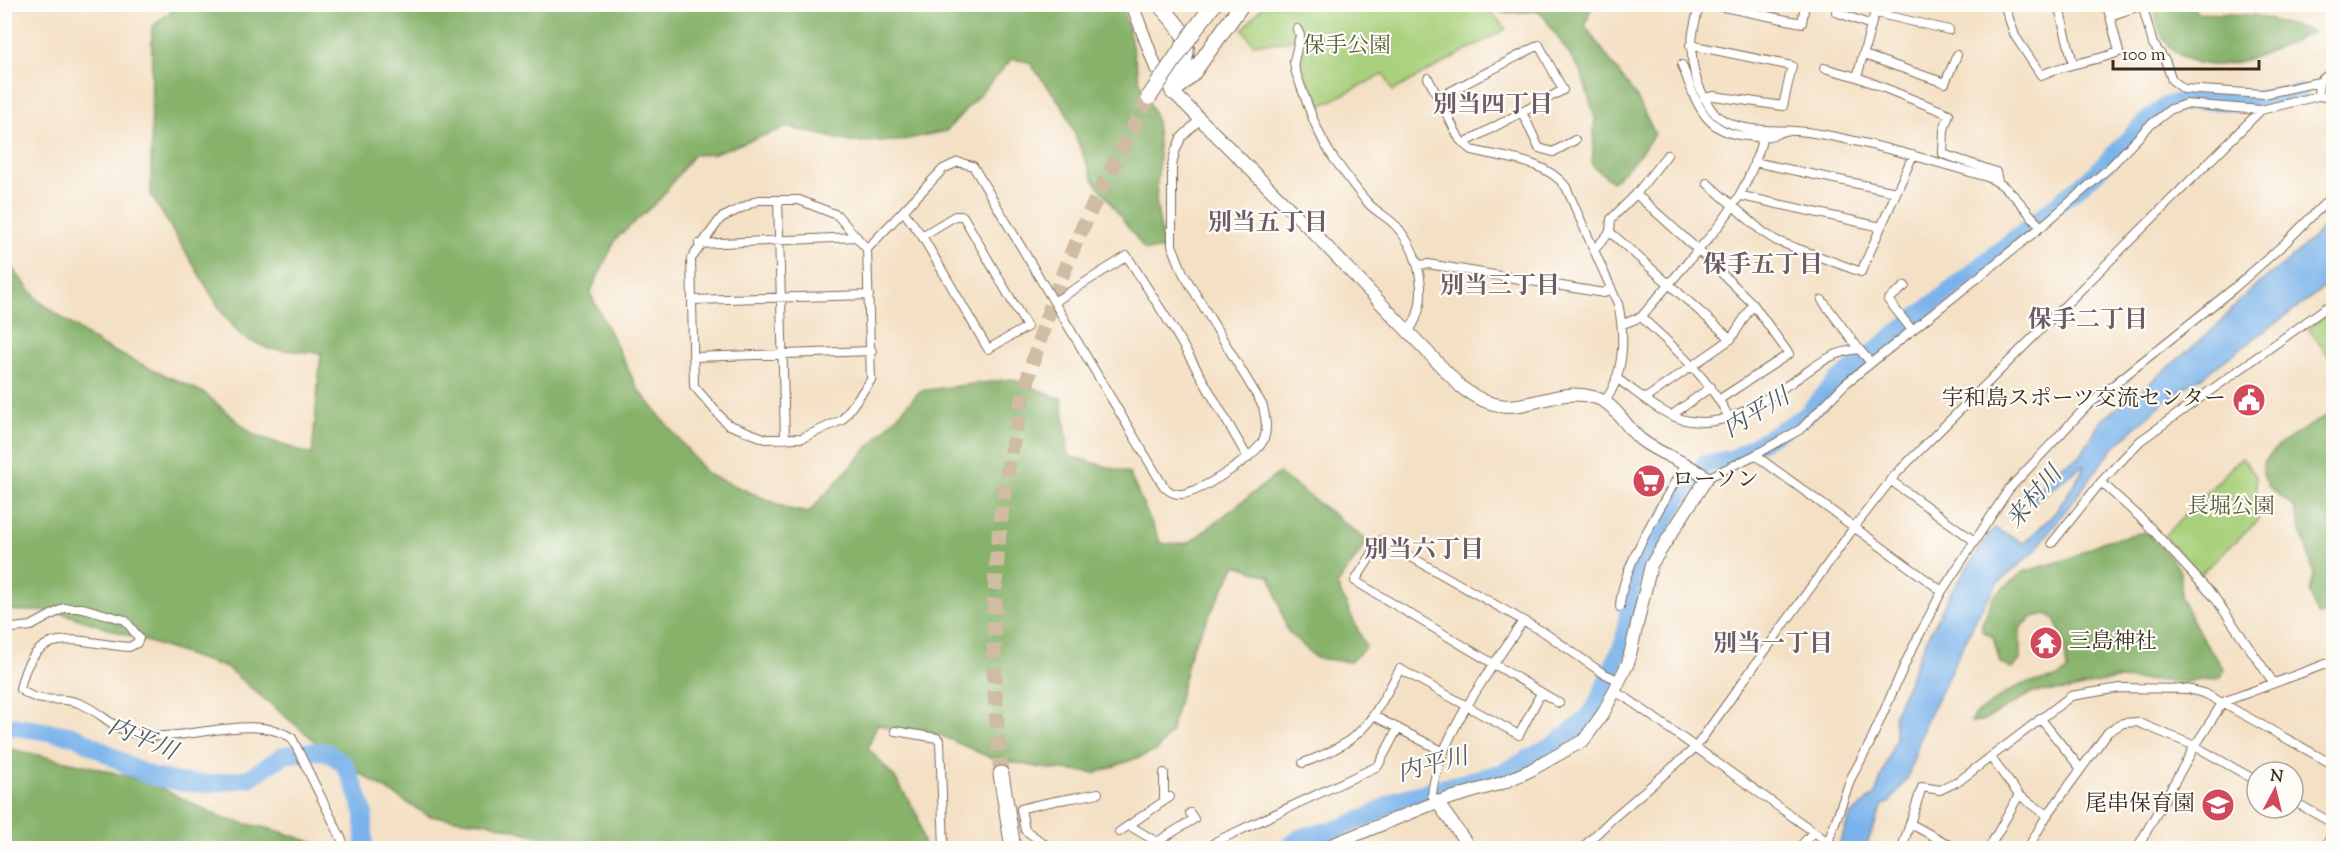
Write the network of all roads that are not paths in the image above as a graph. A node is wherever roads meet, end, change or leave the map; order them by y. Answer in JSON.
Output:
{"nodes":[{"id":1,"x":1132,"y":4,"type":"edge"},
{"id":2,"x":1160,"y":4,"type":"edge"},
{"id":3,"x":1214,"y":4,"type":"edge"},
{"id":4,"x":1242,"y":4,"type":"edge"},
{"id":5,"x":1700,"y":4,"type":"edge"},
{"id":6,"x":1708,"y":4,"type":"edge"},
{"id":7,"x":1805,"y":4,"type":"edge"},
{"id":8,"x":2004,"y":4,"type":"edge"},
{"id":9,"x":2058,"y":4,"type":"edge"},
{"id":10,"x":2106,"y":4,"type":"edge"},
{"id":11,"x":2142,"y":5,"type":"edge"},
{"id":12,"x":1876,"y":9,"type":"edge"},
{"id":13,"x":1836,"y":12,"type":"dead end"},
{"id":14,"x":2110,"y":16,"type":"junction"},
{"id":15,"x":1871,"y":25,"type":"junction"},
{"id":16,"x":1297,"y":29,"type":"dead end"},
{"id":17,"x":1949,"y":30,"type":"dead end"},
{"id":18,"x":1690,"y":45,"type":"junction"},
{"id":19,"x":1864,"y":55,"type":"junction"},
{"id":20,"x":1957,"y":55,"type":"dead end"},
{"id":21,"x":2073,"y":63,"type":"junction"},
{"id":22,"x":1682,"y":65,"type":"dead end"},
{"id":23,"x":1824,"y":68,"type":"dead end"},
{"id":24,"x":2334,"y":70,"type":"edge"},
{"id":25,"x":1857,"y":77,"type":"junction"},
{"id":26,"x":1428,"y":78,"type":"dead end"},
{"id":27,"x":2319,"y":82,"type":"junction"},
{"id":28,"x":1173,"y":92,"type":"junction"},
{"id":29,"x":2318,"y":96,"type":"junction"},
{"id":30,"x":1149,"y":97,"type":"tunnel mouth"},
{"id":31,"x":1438,"y":98,"type":"junction"},
{"id":32,"x":1704,"y":98,"type":"junction"},
{"id":33,"x":2334,"y":98,"type":"edge"},
{"id":34,"x":2261,"y":110,"type":"junction"},
{"id":35,"x":1522,"y":112,"type":"junction"},
{"id":36,"x":1200,"y":119,"type":"junction"},
{"id":37,"x":1790,"y":129,"type":"junction"},
{"id":38,"x":1763,"y":137,"type":"junction"},
{"id":39,"x":1575,"y":140,"type":"dead end"},
{"id":40,"x":1466,"y":145,"type":"junction"},
{"id":41,"x":1667,"y":155,"type":"dead end"},
{"id":42,"x":1913,"y":155,"type":"junction"},
{"id":43,"x":1754,"y":162,"type":"junction"},
{"id":44,"x":1998,"y":181,"type":"junction"},
{"id":45,"x":1707,"y":183,"type":"dead end"},
{"id":46,"x":1896,"y":192,"type":"junction"},
{"id":47,"x":1636,"y":194,"type":"junction"},
{"id":48,"x":2334,"y":194,"type":"edge"},
{"id":49,"x":1742,"y":196,"type":"junction"},
{"id":50,"x":778,"y":200,"type":"junction"},
{"id":51,"x":1736,"y":206,"type":"junction"},
{"id":52,"x":904,"y":212,"type":"junction"},
{"id":53,"x":2037,"y":223,"type":"junction"},
{"id":54,"x":1881,"y":227,"type":"junction"},
{"id":55,"x":1610,"y":232,"type":"junction"},
{"id":56,"x":922,"y":236,"type":"junction"},
{"id":57,"x":857,"y":237,"type":"junction"},
{"id":58,"x":778,"y":240,"type":"junction"},
{"id":59,"x":699,"y":244,"type":"junction"},
{"id":60,"x":867,"y":249,"type":"junction"},
{"id":61,"x":1594,"y":250,"type":"junction"},
{"id":62,"x":1698,"y":250,"type":"junction"},
{"id":63,"x":1418,"y":265,"type":"junction"},
{"id":64,"x":1669,"y":284,"type":"junction"},
{"id":65,"x":1905,"y":285,"type":"dead end"},
{"id":66,"x":1611,"y":287,"type":"junction"},
{"id":67,"x":869,"y":295,"type":"junction"},
{"id":68,"x":780,"y":297,"type":"junction"},
{"id":69,"x":692,"y":300,"type":"junction"},
{"id":70,"x":1822,"y":300,"type":"dead end"},
{"id":71,"x":1054,"y":302,"type":"junction"},
{"id":72,"x":2334,"y":302,"type":"edge"},
{"id":73,"x":1753,"y":304,"type":"junction"},
{"id":74,"x":1641,"y":317,"type":"junction"},
{"id":75,"x":1623,"y":324,"type":"junction"},
{"id":76,"x":1909,"y":327,"type":"junction"},
{"id":77,"x":1408,"y":332,"type":"junction"},
{"id":78,"x":1731,"y":339,"type":"junction"},
{"id":79,"x":872,"y":351,"type":"junction"},
{"id":80,"x":782,"y":354,"type":"junction"},
{"id":81,"x":693,"y":357,"type":"junction"},
{"id":82,"x":1865,"y":357,"type":"junction"},
{"id":83,"x":1695,"y":367,"type":"junction"},
{"id":84,"x":1616,"y":378,"type":"junction"},
{"id":85,"x":1711,"y":387,"type":"junction"},
{"id":86,"x":1646,"y":398,"type":"junction"},
{"id":87,"x":1720,"y":399,"type":"junction"},
{"id":88,"x":1605,"y":401,"type":"junction"},
{"id":89,"x":1672,"y":415,"type":"junction"},
{"id":90,"x":1730,"y":419,"type":"junction"},
{"id":91,"x":785,"y":439,"type":"junction"},
{"id":92,"x":1755,"y":455,"type":"junction"},
{"id":93,"x":1248,"y":458,"type":"junction"},
{"id":94,"x":1689,"y":464,"type":"junction"},
{"id":95,"x":1705,"y":476,"type":"junction"},
{"id":96,"x":1890,"y":480,"type":"junction"},
{"id":97,"x":2102,"y":482,"type":"junction"},
{"id":98,"x":1854,"y":526,"type":"junction"},
{"id":99,"x":1973,"y":540,"type":"junction"},
{"id":100,"x":2052,"y":543,"type":"dead end"},
{"id":101,"x":1942,"y":591,"type":"junction"},
{"id":102,"x":1620,"y":607,"type":"dead end"},
{"id":103,"x":1523,"y":621,"type":"junction"},
{"id":104,"x":4,"y":629,"type":"edge"},
{"id":105,"x":2334,"y":661,"type":"edge"},
{"id":106,"x":1494,"y":664,"type":"junction"},
{"id":107,"x":2273,"y":682,"type":"junction"},
{"id":108,"x":1616,"y":684,"type":"junction"},
{"id":109,"x":1541,"y":693,"type":"junction"},
{"id":110,"x":2223,"y":702,"type":"junction"},
{"id":111,"x":1559,"y":703,"type":"dead end"},
{"id":112,"x":1467,"y":707,"type":"junction"},
{"id":113,"x":1374,"y":716,"type":"junction"},
{"id":114,"x":2040,"y":718,"type":"junction"},
{"id":115,"x":1398,"y":729,"type":"junction"},
{"id":116,"x":895,"y":731,"type":"dead end"},
{"id":117,"x":2195,"y":746,"type":"junction"},
{"id":118,"x":1695,"y":748,"type":"junction"},
{"id":119,"x":1444,"y":752,"type":"junction"},
{"id":120,"x":1991,"y":758,"type":"junction"},
{"id":121,"x":1303,"y":763,"type":"dead end"},
{"id":122,"x":2334,"y":765,"type":"edge"},
{"id":123,"x":2081,"y":769,"type":"junction"},
{"id":124,"x":1164,"y":773,"type":"dead end"},
{"id":125,"x":1001,"y":774,"type":"tunnel mouth"},
{"id":126,"x":2245,"y":774,"type":"edge"},
{"id":127,"x":1098,"y":793,"type":"dead end"},
{"id":128,"x":2019,"y":795,"type":"junction"},
{"id":129,"x":1434,"y":798,"type":"junction"},
{"id":130,"x":2305,"y":808,"type":"edge"},
{"id":131,"x":1190,"y":813,"type":"dead end"},
{"id":132,"x":2048,"y":814,"type":"junction"},
{"id":133,"x":1911,"y":824,"type":"junction"},
{"id":134,"x":2334,"y":824,"type":"edge"},
{"id":135,"x":1130,"y":826,"type":"junction"},
{"id":136,"x":1119,"y":832,"type":"dead end"},
{"id":137,"x":1813,"y":832,"type":"junction"},
{"id":138,"x":2334,"y":832,"type":"edge"},
{"id":139,"x":1157,"y":842,"type":"junction"},
{"id":140,"x":1828,"y":845,"type":"edge"},
{"id":141,"x":346,"y":849,"type":"edge"},
{"id":142,"x":944,"y":849,"type":"edge"},
{"id":143,"x":1013,"y":849,"type":"edge"},
{"id":144,"x":1050,"y":849,"type":"edge"},
{"id":145,"x":1167,"y":849,"type":"edge"},
{"id":146,"x":1208,"y":849,"type":"edge"},
{"id":147,"x":1324,"y":849,"type":"edge"},
{"id":148,"x":1470,"y":849,"type":"edge"},
{"id":149,"x":1582,"y":849,"type":"edge"},
{"id":150,"x":1799,"y":849,"type":"edge"},
{"id":151,"x":1837,"y":849,"type":"edge"},
{"id":152,"x":1902,"y":849,"type":"edge"},
{"id":153,"x":1955,"y":849,"type":"edge"},
{"id":154,"x":1989,"y":849,"type":"edge"},
{"id":155,"x":2028,"y":849,"type":"edge"},
{"id":156,"x":2137,"y":849,"type":"edge"},
{"id":157,"x":2324,"y":849,"type":"edge"}],
"edges":[{"from":1,"to":28,"type":"street"},
{"from":2,"to":28,"type":"highway"},
{"from":3,"to":30,"type":"highway","bridge":true},
{"from":4,"to":28,"type":"highway"},
{"from":5,"to":18,"type":"street"},
{"from":6,"to":7,"type":"street"},
{"from":8,"to":21,"type":"street"},
{"from":9,"to":21,"type":"street"},
{"from":10,"to":14,"type":"street"},
{"from":11,"to":14,"type":"street"},
{"from":11,"to":27,"type":"street"},
{"from":12,"to":15,"type":"street"},
{"from":12,"to":17,"type":"street"},
{"from":13,"to":15,"type":"street"},
{"from":14,"to":21,"type":"street"},
{"from":15,"to":19,"type":"street"},
{"from":16,"to":63,"type":"street"},
{"from":18,"to":32,"type":"street"},
{"from":18,"to":32,"type":"street"},
{"from":19,"to":20,"type":"street"},
{"from":19,"to":25,"type":"street"},
{"from":22,"to":38,"type":"street"},
{"from":23,"to":25,"type":"street"},
{"from":24,"to":27,"type":"street"},
{"from":25,"to":44,"type":"street"},
{"from":26,"to":31,"type":"street"},
{"from":27,"to":29,"type":"street"},
{"from":28,"to":36,"type":"street"},
{"from":29,"to":33,"type":"street"},
{"from":29,"to":34,"type":"street"},
{"from":31,"to":35,"type":"street"},
{"from":31,"to":40,"type":"street"},
{"from":32,"to":37,"type":"street"},
{"from":34,"to":53,"type":"street"},
{"from":34,"to":96,"type":"street"},
{"from":35,"to":39,"type":"street"},
{"from":35,"to":40,"type":"street"},
{"from":36,"to":77,"type":"street"},
{"from":36,"to":93,"type":"street"},
{"from":37,"to":38,"type":"street"},
{"from":37,"to":42,"type":"street"},
{"from":38,"to":43,"type":"street"},
{"from":40,"to":61,"type":"street"},
{"from":41,"to":47,"type":"street"},
{"from":42,"to":44,"type":"street"},
{"from":42,"to":46,"type":"street"},
{"from":43,"to":46,"type":"street"},
{"from":43,"to":49,"type":"street"},
{"from":44,"to":53,"type":"street"},
{"from":45,"to":51,"type":"street"},
{"from":46,"to":54,"type":"street"},
{"from":47,"to":55,"type":"street"},
{"from":47,"to":62,"type":"street"},
{"from":48,"to":99,"type":"street"},
{"from":49,"to":51,"type":"street"},
{"from":49,"to":54,"type":"street"},
{"from":50,"to":57,"type":"street"},
{"from":50,"to":58,"type":"street"},
{"from":50,"to":59,"type":"street"},
{"from":51,"to":54,"type":"street"},
{"from":51,"to":62,"type":"street"},
{"from":52,"to":56,"type":"street"},
{"from":52,"to":60,"type":"street"},
{"from":52,"to":71,"type":"street"},
{"from":53,"to":76,"type":"street"},
{"from":55,"to":61,"type":"street"},
{"from":55,"to":64,"type":"street"},
{"from":56,"to":56,"type":"street"},
{"from":57,"to":58,"type":"street"},
{"from":57,"to":60,"type":"street"},
{"from":58,"to":59,"type":"street"},
{"from":58,"to":68,"type":"street"},
{"from":59,"to":69,"type":"street"},
{"from":60,"to":67,"type":"street"},
{"from":61,"to":66,"type":"street"},
{"from":62,"to":64,"type":"street"},
{"from":62,"to":73,"type":"street"},
{"from":63,"to":66,"type":"street"},
{"from":63,"to":77,"type":"street"},
{"from":64,"to":74,"type":"street"},
{"from":64,"to":78,"type":"street"},
{"from":65,"to":76,"type":"street"},
{"from":66,"to":75,"type":"street"},
{"from":67,"to":68,"type":"street"},
{"from":67,"to":79,"type":"street"},
{"from":68,"to":69,"type":"street"},
{"from":68,"to":80,"type":"street"},
{"from":69,"to":81,"type":"street"},
{"from":70,"to":82,"type":"street"},
{"from":71,"to":93,"type":"street"},
{"from":71,"to":93,"type":"street"},
{"from":72,"to":97,"type":"street"},
{"from":73,"to":78,"type":"street"},
{"from":73,"to":87,"type":"street"},
{"from":74,"to":75,"type":"street"},
{"from":74,"to":83,"type":"street"},
{"from":75,"to":84,"type":"street"},
{"from":76,"to":82,"type":"street"},
{"from":77,"to":88,"type":"street"},
{"from":78,"to":83,"type":"street"},
{"from":79,"to":80,"type":"street"},
{"from":79,"to":91,"type":"street"},
{"from":80,"to":81,"type":"street"},
{"from":80,"to":91,"type":"street"},
{"from":81,"to":91,"type":"street"},
{"from":82,"to":90,"type":"street"},
{"from":82,"to":92,"type":"street"},
{"from":83,"to":85,"type":"street"},
{"from":83,"to":86,"type":"street"},
{"from":84,"to":86,"type":"street"},
{"from":84,"to":88,"type":"street"},
{"from":85,"to":87,"type":"street"},
{"from":85,"to":89,"type":"street"},
{"from":86,"to":89,"type":"street"},
{"from":87,"to":90,"type":"street"},
{"from":88,"to":94,"type":"street"},
{"from":89,"to":90,"type":"street"},
{"from":92,"to":95,"type":"street"},
{"from":92,"to":98,"type":"street"},
{"from":94,"to":95,"type":"street"},
{"from":94,"to":102,"type":"street"},
{"from":95,"to":108,"type":"street"},
{"from":96,"to":98,"type":"street"},
{"from":96,"to":99,"type":"street"},
{"from":97,"to":100,"type":"street"},
{"from":97,"to":107,"type":"street"},
{"from":98,"to":101,"type":"street"},
{"from":98,"to":118,"type":"street"},
{"from":99,"to":101,"type":"street"},
{"from":101,"to":140,"type":"street"},
{"from":103,"to":106,"type":"street"},
{"from":103,"to":106,"type":"street"},
{"from":103,"to":108,"type":"street"},
{"from":104,"to":141,"type":"street"},
{"from":105,"to":107,"type":"street"},
{"from":106,"to":109,"type":"street"},
{"from":106,"to":112,"type":"street"},
{"from":107,"to":110,"type":"street"},
{"from":108,"to":118,"type":"street"},
{"from":108,"to":129,"type":"street"},
{"from":109,"to":111,"type":"street"},
{"from":109,"to":112,"type":"street"},
{"from":110,"to":114,"type":"street"},
{"from":110,"to":117,"type":"street"},
{"from":110,"to":122,"type":"street"},
{"from":112,"to":113,"type":"street"},
{"from":112,"to":119,"type":"street"},
{"from":113,"to":115,"type":"street"},
{"from":113,"to":121,"type":"street"},
{"from":114,"to":120,"type":"street"},
{"from":114,"to":123,"type":"street"},
{"from":115,"to":119,"type":"street"},
{"from":115,"to":146,"type":"street"},
{"from":116,"to":142,"type":"street"},
{"from":117,"to":123,"type":"street"},
{"from":117,"to":126,"type":"street"},
{"from":117,"to":156,"type":"street"},
{"from":118,"to":137,"type":"street"},
{"from":118,"to":149,"type":"street"},
{"from":119,"to":129,"type":"street"},
{"from":120,"to":128,"type":"street"},
{"from":120,"to":133,"type":"street"},
{"from":123,"to":132,"type":"street"},
{"from":124,"to":135,"type":"street"},
{"from":125,"to":143,"type":"highway"},
{"from":127,"to":144,"type":"street"},
{"from":128,"to":132,"type":"street"},
{"from":128,"to":154,"type":"street"},
{"from":129,"to":147,"type":"street"},
{"from":129,"to":148,"type":"street"},
{"from":130,"to":134,"type":"street"},
{"from":131,"to":139,"type":"street"},
{"from":132,"to":155,"type":"street"},
{"from":133,"to":152,"type":"street"},
{"from":133,"to":153,"type":"street"},
{"from":135,"to":136,"type":"street"},
{"from":135,"to":139,"type":"street"},
{"from":137,"to":140,"type":"street"},
{"from":137,"to":150,"type":"street"},
{"from":138,"to":157,"type":"street"},
{"from":139,"to":145,"type":"street"},
{"from":140,"to":151,"type":"street"}]}
